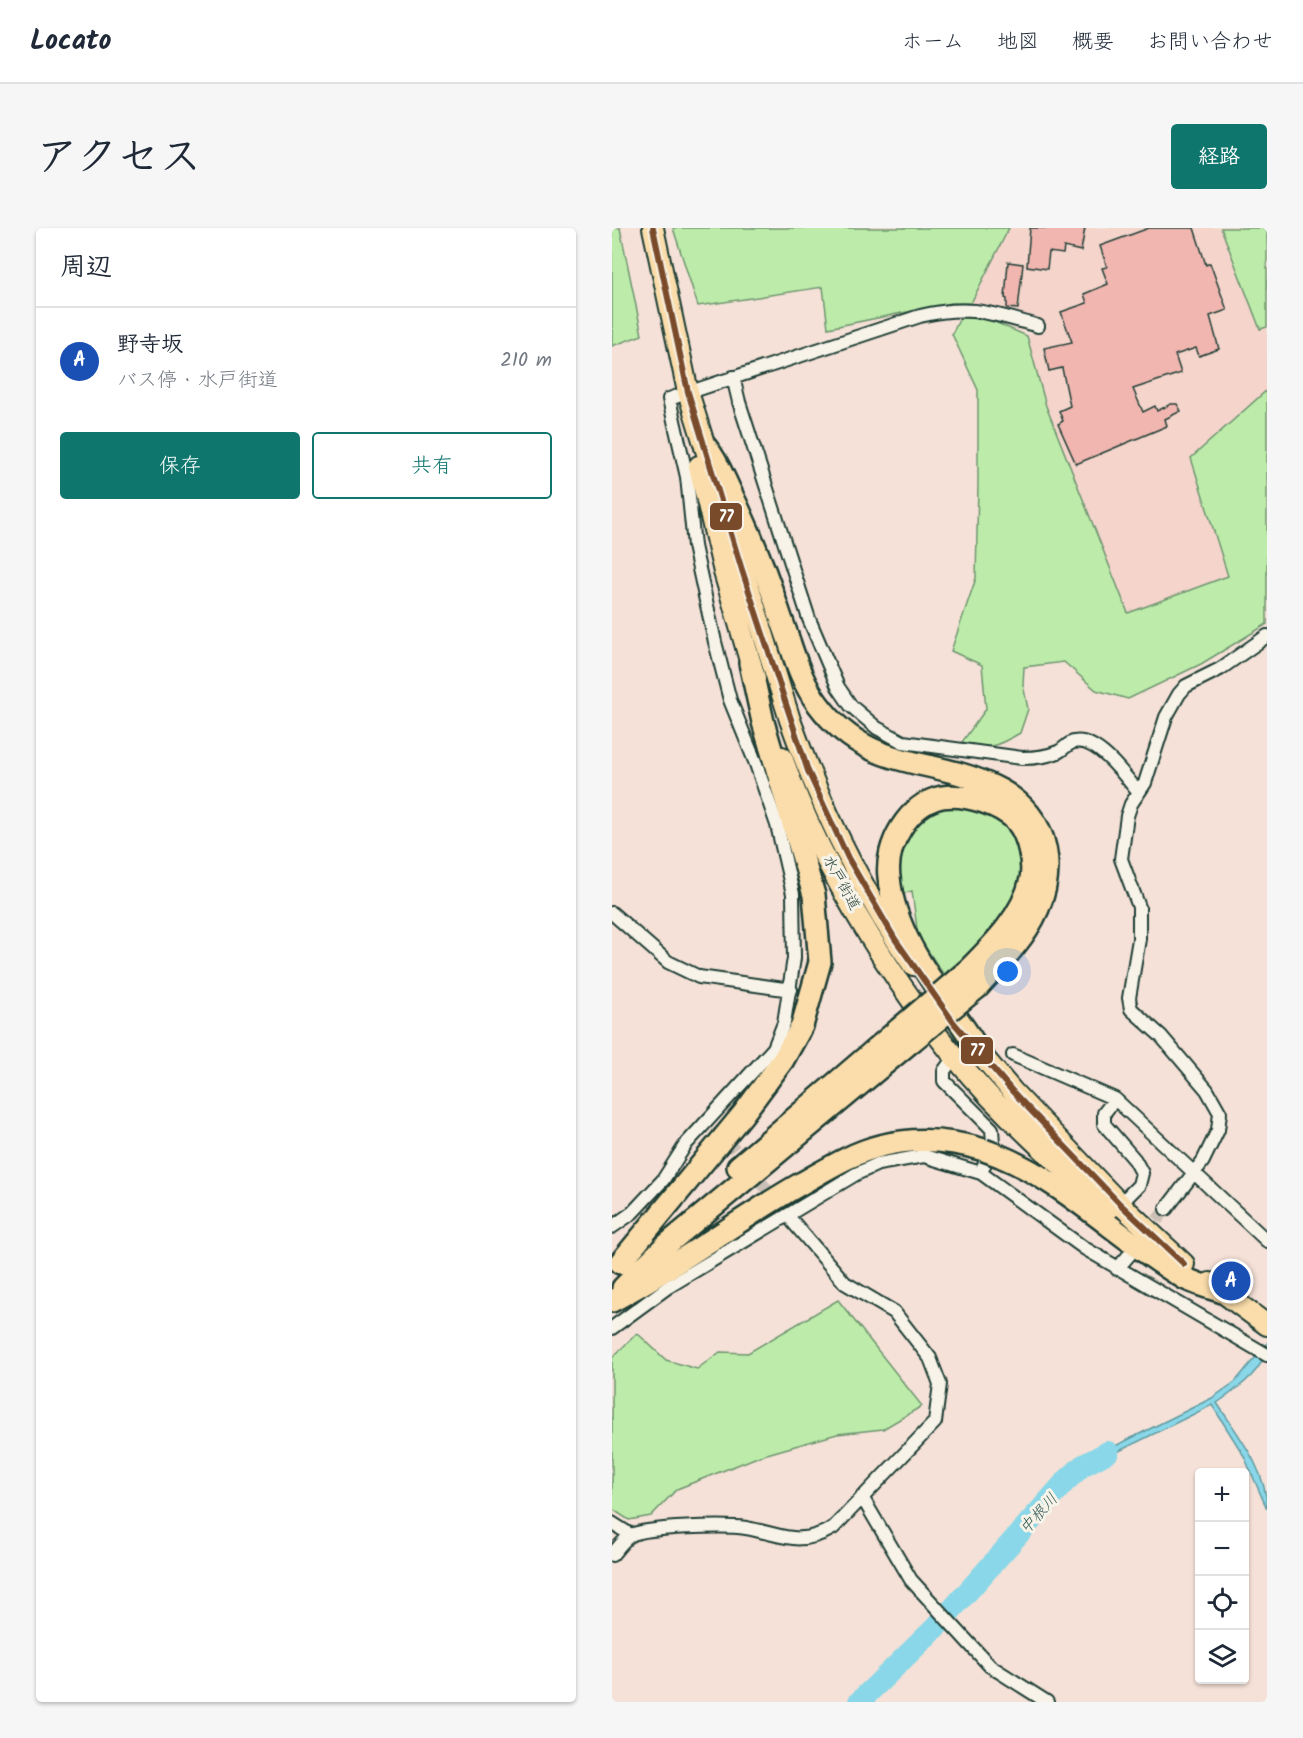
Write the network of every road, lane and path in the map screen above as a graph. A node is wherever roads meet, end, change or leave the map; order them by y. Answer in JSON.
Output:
{"nodes":[{"id":1,"x":653,"y":228,"type":"edge"},
{"id":2,"x":1038,"y":326,"type":"dead end"},
{"id":3,"x":733,"y":377,"type":"junction"},
{"id":4,"x":688,"y":392,"type":"junction"},
{"id":5,"x":706,"y":447,"type":"junction"},
{"id":6,"x":1267,"y":636,"type":"edge"},
{"id":7,"x":750,"y":663,"type":"junction"},
{"id":8,"x":1138,"y":792,"type":"junction"},
{"id":9,"x":612,"y":913,"type":"edge"},
{"id":10,"x":972,"y":979,"type":"junction"},
{"id":11,"x":791,"y":990,"type":"junction"},
{"id":12,"x":906,"y":1035,"type":"junction"},
{"id":13,"x":955,"y":1056,"type":"junction"},
{"id":14,"x":983,"y":1056,"type":"junction"},
{"id":15,"x":1013,"y":1056,"type":"dead end"},
{"id":16,"x":1116,"y":1099,"type":"junction"},
{"id":17,"x":981,"y":1173,"type":"junction"},
{"id":18,"x":1193,"y":1174,"type":"junction"},
{"id":19,"x":1120,"y":1204,"type":"junction"},
{"id":20,"x":1166,"y":1209,"type":"tunnel mouth"},
{"id":21,"x":793,"y":1222,"type":"tunnel mouth"},
{"id":22,"x":612,"y":1227,"type":"edge"},
{"id":23,"x":1267,"y":1241,"type":"edge"},
{"id":24,"x":1130,"y":1254,"type":"dead end"},
{"id":25,"x":1184,"y":1264,"type":"junction"},
{"id":26,"x":616,"y":1266,"type":"edge"},
{"id":27,"x":1117,"y":1269,"type":"junction"},
{"id":28,"x":1223,"y":1292,"type":"junction"},
{"id":29,"x":612,"y":1300,"type":"edge"},
{"id":30,"x":1267,"y":1326,"type":"edge"},
{"id":31,"x":612,"y":1328,"type":"edge"},
{"id":32,"x":1267,"y":1355,"type":"edge"},
{"id":33,"x":862,"y":1497,"type":"junction"},
{"id":34,"x":612,"y":1523,"type":"edge"},
{"id":35,"x":631,"y":1535,"type":"junction"},
{"id":36,"x":612,"y":1555,"type":"edge"},
{"id":37,"x":1047,"y":1702,"type":"edge"}],
"edges":[{"from":1,"to":4,"type":"highway","name":"水戸街道"},
{"from":2,"to":3,"type":"street"},
{"from":3,"to":4,"type":"street"},
{"from":3,"to":8,"type":"street"},
{"from":4,"to":5,"type":"highway","name":"水戸街道"},
{"from":4,"to":7,"type":"highway","name":"水戸街道"},
{"from":4,"to":11,"type":"street"},
{"from":5,"to":10,"type":"highway"},
{"from":5,"to":14,"type":"highway","name":"水戸街道"},
{"from":6,"to":8,"type":"street"},
{"from":7,"to":13,"type":"highway","name":"水戸街道"},
{"from":7,"to":26,"type":"highway"},
{"from":8,"to":18,"type":"street"},
{"from":9,"to":11,"type":"street"},
{"from":10,"to":12,"type":"highway","bridge":true},
{"from":10,"to":14,"type":"highway"},
{"from":11,"to":22,"type":"street"},
{"from":12,"to":26,"type":"highway"},
{"from":12,"to":29,"type":"highway"},
{"from":13,"to":17,"type":"street"},
{"from":13,"to":25,"type":"highway","name":"水戸街道"},
{"from":14,"to":19,"type":"highway","name":"水戸街道"},
{"from":15,"to":16,"type":"street"},
{"from":16,"to":18,"type":"street"},
{"from":16,"to":19,"type":"street"},
{"from":17,"to":27,"type":"street"},
{"from":17,"to":31,"type":"street"},
{"from":18,"to":20,"type":"street"},
{"from":18,"to":23,"type":"street"},
{"from":19,"to":25,"type":"highway","name":"水戸街道"},
{"from":21,"to":33,"type":"street"},
{"from":24,"to":27,"type":"street"},
{"from":25,"to":28,"type":"highway","name":"水戸街道"},
{"from":27,"to":32,"type":"street"},
{"from":28,"to":29,"type":"highway"},
{"from":28,"to":30,"type":"highway","name":"水戸街道"},
{"from":33,"to":35,"type":"street"},
{"from":33,"to":37,"type":"street"},
{"from":34,"to":35,"type":"street"},
{"from":35,"to":36,"type":"street"}]}
